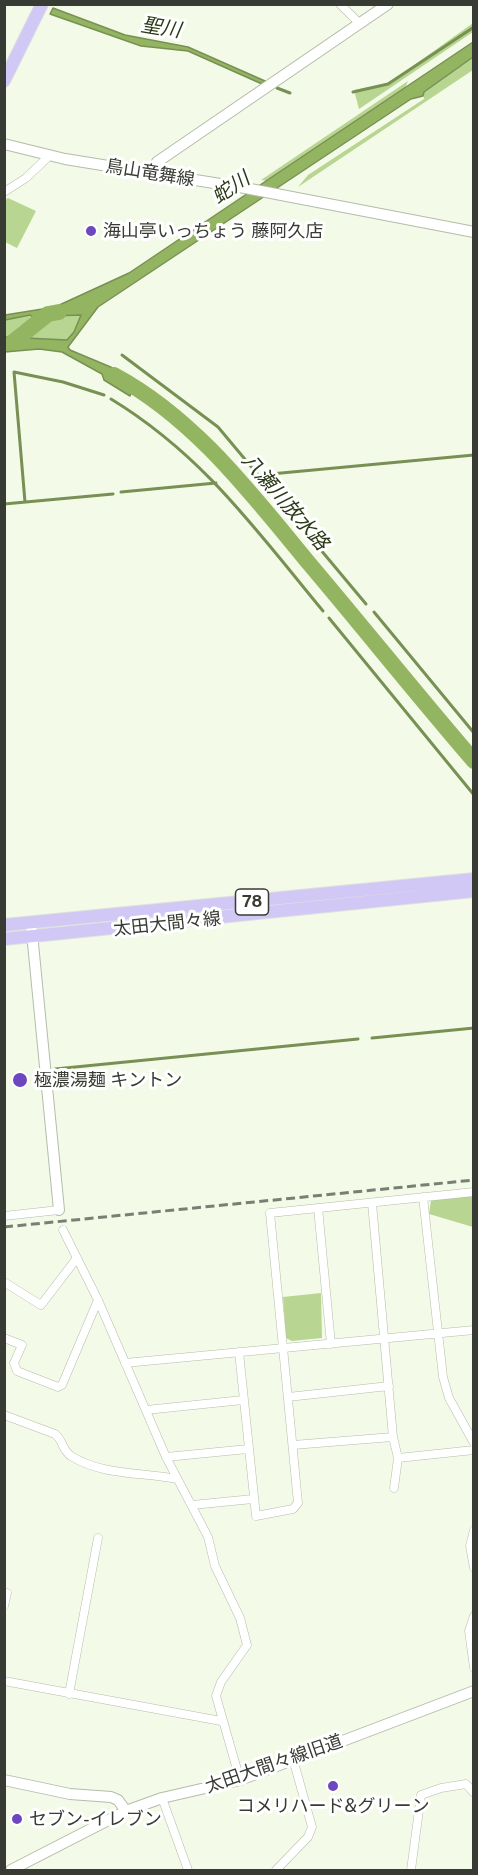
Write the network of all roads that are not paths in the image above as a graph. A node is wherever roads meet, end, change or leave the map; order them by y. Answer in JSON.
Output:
{"nodes":[{"id":1,"x":42,"y":4,"type":"edge"},
{"id":2,"x":340,"y":4,"type":"edge"},
{"id":3,"x":388,"y":4,"type":"edge"},
{"id":4,"x":360,"y":24,"type":"junction"},
{"id":5,"x":4,"y":81,"type":"edge"},
{"id":6,"x":4,"y":144,"type":"edge"},
{"id":7,"x":49,"y":156,"type":"junction"},
{"id":8,"x":151,"y":172,"type":"junction"},
{"id":9,"x":4,"y":192,"type":"edge"},
{"id":10,"x":474,"y":232,"type":"edge"},
{"id":11,"x":474,"y":879,"type":"edge"},
{"id":12,"x":474,"y":891,"type":"edge"},
{"id":13,"x":30,"y":923,"type":"junction"},
{"id":14,"x":4,"y":925,"type":"edge"},
{"id":15,"x":32,"y":938,"type":"junction"},
{"id":16,"x":4,"y":939,"type":"edge"},
{"id":17,"x":474,"y":1192,"type":"edge"},
{"id":18,"x":423,"y":1197,"type":"junction"},
{"id":19,"x":372,"y":1203,"type":"junction"},
{"id":20,"x":318,"y":1208,"type":"junction"},
{"id":21,"x":59,"y":1210,"type":"joint"},
{"id":22,"x":4,"y":1216,"type":"edge"},
{"id":23,"x":63,"y":1230,"type":"dead end"},
{"id":24,"x":77,"y":1258,"type":"junction"},
{"id":25,"x":4,"y":1282,"type":"edge"},
{"id":26,"x":98,"y":1300,"type":"junction"},
{"id":27,"x":474,"y":1330,"type":"edge"},
{"id":28,"x":437,"y":1334,"type":"junction"},
{"id":29,"x":4,"y":1338,"type":"edge"},
{"id":30,"x":385,"y":1338,"type":"junction"},
{"id":31,"x":331,"y":1344,"type":"junction"},
{"id":32,"x":283,"y":1348,"type":"junction"},
{"id":33,"x":239,"y":1352,"type":"junction"},
{"id":34,"x":125,"y":1364,"type":"junction"},
{"id":35,"x":389,"y":1386,"type":"junction"},
{"id":36,"x":288,"y":1397,"type":"junction"},
{"id":37,"x":243,"y":1400,"type":"junction"},
{"id":38,"x":146,"y":1410,"type":"junction"},
{"id":39,"x":4,"y":1415,"type":"edge"},
{"id":40,"x":393,"y":1437,"type":"junction"},
{"id":41,"x":474,"y":1443,"type":"edge"},
{"id":42,"x":293,"y":1445,"type":"junction"},
{"id":43,"x":248,"y":1449,"type":"junction"},
{"id":44,"x":474,"y":1450,"type":"edge"},
{"id":45,"x":166,"y":1457,"type":"junction"},
{"id":46,"x":398,"y":1458,"type":"junction"},
{"id":47,"x":177,"y":1479,"type":"junction"},
{"id":48,"x":394,"y":1488,"type":"dead end"},
{"id":49,"x":253,"y":1499,"type":"junction"},
{"id":50,"x":192,"y":1505,"type":"junction"},
{"id":51,"x":474,"y":1530,"type":"edge"},
{"id":52,"x":98,"y":1538,"type":"dead end"},
{"id":53,"x":474,"y":1568,"type":"edge"},
{"id":54,"x":7,"y":1593,"type":"dead end"},
{"id":55,"x":4,"y":1606,"type":"edge"},
{"id":56,"x":474,"y":1616,"type":"edge"},
{"id":57,"x":474,"y":1668,"type":"edge"},
{"id":58,"x":4,"y":1681,"type":"edge"},
{"id":59,"x":474,"y":1691,"type":"edge"},
{"id":60,"x":69,"y":1694,"type":"junction"},
{"id":61,"x":221,"y":1721,"type":"junction"},
{"id":62,"x":293,"y":1759,"type":"junction"},
{"id":63,"x":4,"y":1780,"type":"edge"},
{"id":64,"x":240,"y":1780,"type":"junction"},
{"id":65,"x":474,"y":1793,"type":"edge"},
{"id":66,"x":162,"y":1798,"type":"junction"},
{"id":67,"x":126,"y":1811,"type":"junction"},
{"id":68,"x":11,"y":1870,"type":"edge"},
{"id":69,"x":188,"y":1870,"type":"edge"},
{"id":70,"x":276,"y":1870,"type":"edge"},
{"id":71,"x":411,"y":1870,"type":"edge"}],
"edges":[{"from":1,"to":5,"type":"main road"},
{"from":2,"to":4,"type":"street"},
{"from":3,"to":4,"type":"street"},
{"from":4,"to":8,"type":"street"},
{"from":6,"to":7,"type":"street","name":"鳥山竜舞線"},
{"from":7,"to":8,"type":"street","name":"鳥山竜舞線"},
{"from":7,"to":9,"type":"street"},
{"from":8,"to":10,"type":"street","name":"鳥山竜舞線"},
{"from":11,"to":13,"type":"main road","name":"太田大間々線","number":"78"},
{"from":12,"to":15,"type":"main road","name":"太田大間々線","number":"78"},
{"from":13,"to":14,"type":"main road","name":"太田大間々線","number":"78"},
{"from":13,"to":15,"type":"street"},
{"from":15,"to":16,"type":"main road","name":"太田大間々線","number":"78"},
{"from":15,"to":21,"type":"street"},
{"from":17,"to":18,"type":"street"},
{"from":18,"to":19,"type":"street"},
{"from":18,"to":28,"type":"street"},
{"from":19,"to":20,"type":"street"},
{"from":19,"to":30,"type":"street"},
{"from":20,"to":31,"type":"street"},
{"from":20,"to":32,"type":"street"},
{"from":21,"to":22,"type":"street"},
{"from":23,"to":24,"type":"street"},
{"from":24,"to":25,"type":"street"},
{"from":24,"to":26,"type":"street"},
{"from":26,"to":29,"type":"street"},
{"from":26,"to":34,"type":"street"},
{"from":27,"to":28,"type":"street"},
{"from":28,"to":30,"type":"street"},
{"from":28,"to":41,"type":"street"},
{"from":30,"to":31,"type":"street"},
{"from":30,"to":35,"type":"street"},
{"from":31,"to":32,"type":"street"},
{"from":32,"to":33,"type":"street"},
{"from":32,"to":36,"type":"street"},
{"from":33,"to":34,"type":"street"},
{"from":33,"to":37,"type":"street"},
{"from":34,"to":38,"type":"street"},
{"from":35,"to":36,"type":"street"},
{"from":35,"to":40,"type":"street"},
{"from":36,"to":42,"type":"street"},
{"from":37,"to":38,"type":"street"},
{"from":37,"to":43,"type":"street"},
{"from":38,"to":45,"type":"street"},
{"from":39,"to":47,"type":"street"},
{"from":40,"to":42,"type":"street"},
{"from":40,"to":46,"type":"street"},
{"from":42,"to":49,"type":"street"},
{"from":43,"to":45,"type":"street"},
{"from":43,"to":49,"type":"street"},
{"from":44,"to":46,"type":"street"},
{"from":45,"to":47,"type":"street"},
{"from":46,"to":48,"type":"street"},
{"from":47,"to":50,"type":"street"},
{"from":49,"to":50,"type":"street"},
{"from":50,"to":61,"type":"street"},
{"from":51,"to":53,"type":"street"},
{"from":52,"to":60,"type":"street"},
{"from":54,"to":55,"type":"street"},
{"from":56,"to":57,"type":"street"},
{"from":58,"to":60,"type":"street"},
{"from":59,"to":62,"type":"street","name":"太田大間々線旧道"},
{"from":60,"to":61,"type":"street"},
{"from":61,"to":64,"type":"street"},
{"from":62,"to":64,"type":"street","name":"太田大間々線旧道"},
{"from":62,"to":70,"type":"street"},
{"from":63,"to":67,"type":"street"},
{"from":64,"to":66,"type":"street","name":"太田大間々線旧道"},
{"from":65,"to":71,"type":"street"},
{"from":66,"to":67,"type":"street","name":"太田大間々線旧道"},
{"from":66,"to":69,"type":"street"},
{"from":67,"to":68,"type":"street","name":"太田大間々線旧道"}]}
